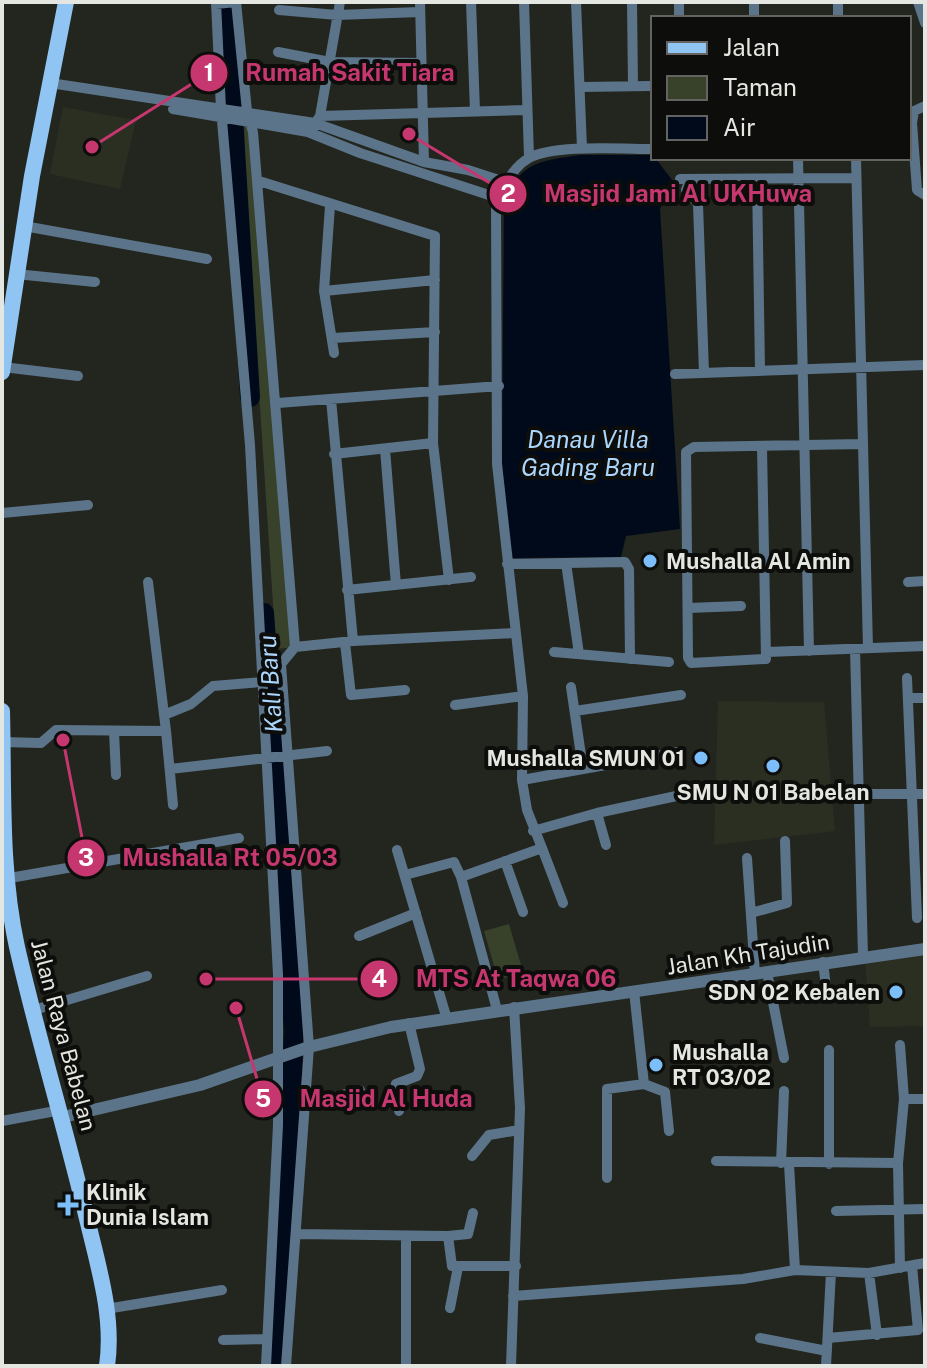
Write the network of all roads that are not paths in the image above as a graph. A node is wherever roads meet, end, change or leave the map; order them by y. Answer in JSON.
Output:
{"nodes":[{"id":1,"x":66,"y":2,"type":"edge"},
{"id":2,"x":233,"y":2,"type":"edge"},
{"id":3,"x":340,"y":2,"type":"edge"},
{"id":4,"x":471,"y":2,"type":"edge"},
{"id":5,"x":524,"y":2,"type":"edge"},
{"id":6,"x":576,"y":2,"type":"edge"},
{"id":7,"x":632,"y":2,"type":"edge"},
{"id":8,"x":918,"y":2,"type":"edge"},
{"id":9,"x":217,"y":3,"type":"edge"},
{"id":10,"x":420,"y":7,"type":"edge"},
{"id":11,"x":279,"y":10,"type":"dead end"},
{"id":12,"x":337,"y":15,"type":"junction"},
{"id":13,"x":925,"y":16,"type":"edge"},
{"id":14,"x":925,"y":23,"type":"edge"},
{"id":15,"x":278,"y":52,"type":"dead end"},
{"id":16,"x":330,"y":62,"type":"junction"},
{"id":17,"x":421,"y":63,"type":"junction"},
{"id":18,"x":49,"y":85,"type":"junction"},
{"id":19,"x":633,"y":86,"type":"junction"},
{"id":20,"x":650,"y":86,"type":"dead end"},
{"id":21,"x":581,"y":87,"type":"junction"},
{"id":22,"x":925,"y":106,"type":"edge"},
{"id":23,"x":526,"y":110,"type":"junction"},
{"id":24,"x":475,"y":111,"type":"junction"},
{"id":25,"x":224,"y":113,"type":"junction"},
{"id":26,"x":422,"y":113,"type":"junction"},
{"id":27,"x":247,"y":115,"type":"junction"},
{"id":28,"x":314,"y":124,"type":"junction"},
{"id":29,"x":582,"y":148,"type":"junction"},
{"id":30,"x":651,"y":149,"type":"edge"},
{"id":31,"x":529,"y":157,"type":"junction"},
{"id":32,"x":798,"y":160,"type":"edge"},
{"id":33,"x":856,"y":160,"type":"edge"},
{"id":34,"x":424,"y":162,"type":"junction"},
{"id":35,"x":798,"y":178,"type":"junction"},
{"id":36,"x":856,"y":178,"type":"junction"},
{"id":37,"x":757,"y":179,"type":"junction"},
{"id":38,"x":259,"y":181,"type":"junction"},
{"id":39,"x":505,"y":182,"type":"junction"},
{"id":40,"x":925,"y":195,"type":"edge"},
{"id":41,"x":497,"y":200,"type":"junction"},
{"id":42,"x":330,"y":206,"type":"junction"},
{"id":43,"x":24,"y":226,"type":"junction"},
{"id":44,"x":207,"y":259,"type":"dead end"},
{"id":45,"x":16,"y":274,"type":"junction"},
{"id":46,"x":435,"y":280,"type":"junction"},
{"id":47,"x":95,"y":282,"type":"dead end"},
{"id":48,"x":324,"y":291,"type":"junction"},
{"id":49,"x":5,"y":323,"type":"edge"},
{"id":50,"x":435,"y":332,"type":"junction"},
{"id":51,"x":333,"y":338,"type":"junction"},
{"id":52,"x":334,"y":353,"type":"dead end"},
{"id":53,"x":925,"y":365,"type":"edge"},
{"id":54,"x":863,"y":367,"type":"junction"},
{"id":55,"x":2,"y":369,"type":"edge"},
{"id":56,"x":760,"y":370,"type":"junction"},
{"id":57,"x":804,"y":370,"type":"junction"},
{"id":58,"x":704,"y":373,"type":"junction"},
{"id":59,"x":675,"y":374,"type":"dead end"},
{"id":60,"x":78,"y":376,"type":"dead end"},
{"id":61,"x":499,"y":386,"type":"junction"},
{"id":62,"x":433,"y":390,"type":"junction"},
{"id":63,"x":331,"y":399,"type":"junction"},
{"id":64,"x":278,"y":403,"type":"junction"},
{"id":65,"x":433,"y":443,"type":"junction"},
{"id":66,"x":863,"y":444,"type":"junction"},
{"id":67,"x":807,"y":446,"type":"junction"},
{"id":68,"x":762,"y":447,"type":"junction"},
{"id":69,"x":385,"y":449,"type":"junction"},
{"id":70,"x":334,"y":454,"type":"junction"},
{"id":71,"x":88,"y":505,"type":"dead end"},
{"id":72,"x":2,"y":513,"type":"edge"},
{"id":73,"x":734,"y":559,"type":"dead end"},
{"id":74,"x":687,"y":562,"type":"junction"},
{"id":75,"x":566,"y":563,"type":"junction"},
{"id":76,"x":507,"y":564,"type":"junction"},
{"id":77,"x":471,"y":577,"type":"dead end"},
{"id":78,"x":449,"y":580,"type":"junction"},
{"id":79,"x":925,"y":581,"type":"edge"},
{"id":80,"x":148,"y":582,"type":"dead end"},
{"id":81,"x":908,"y":582,"type":"dead end"},
{"id":82,"x":396,"y":585,"type":"junction"},
{"id":83,"x":347,"y":590,"type":"junction"},
{"id":84,"x":741,"y":606,"type":"dead end"},
{"id":85,"x":688,"y":608,"type":"junction"},
{"id":86,"x":515,"y":633,"type":"junction"},
{"id":87,"x":349,"y":642,"type":"junction"},
{"id":88,"x":925,"y":646,"type":"edge"},
{"id":89,"x":295,"y":647,"type":"junction"},
{"id":90,"x":868,"y":648,"type":"junction"},
{"id":91,"x":855,"y":649,"type":"junction"},
{"id":92,"x":809,"y":651,"type":"junction"},
{"id":93,"x":554,"y":652,"type":"dead end"},
{"id":94,"x":767,"y":652,"type":"junction"},
{"id":95,"x":579,"y":654,"type":"junction"},
{"id":96,"x":630,"y":659,"type":"junction"},
{"id":97,"x":669,"y":662,"type":"dead end"},
{"id":98,"x":281,"y":670,"type":"junction"},
{"id":99,"x":260,"y":676,"type":"junction"},
{"id":100,"x":907,"y":678,"type":"dead end"},
{"id":101,"x":571,"y":687,"type":"dead end"},
{"id":102,"x":405,"y":690,"type":"dead end"},
{"id":103,"x":681,"y":695,"type":"dead end"},
{"id":104,"x":523,"y":696,"type":"junction"},
{"id":105,"x":908,"y":698,"type":"junction"},
{"id":106,"x":925,"y":698,"type":"edge"},
{"id":107,"x":455,"y":705,"type":"dead end"},
{"id":108,"x":2,"y":711,"type":"edge"},
{"id":109,"x":575,"y":711,"type":"junction"},
{"id":110,"x":164,"y":715,"type":"junction"},
{"id":111,"x":114,"y":731,"type":"junction"},
{"id":112,"x":166,"y":731,"type":"junction"},
{"id":113,"x":2,"y":742,"type":"edge"},
{"id":114,"x":925,"y":743,"type":"edge"},
{"id":115,"x":910,"y":744,"type":"junction"},
{"id":116,"x":327,"y":751,"type":"dead end"},
{"id":117,"x":678,"y":752,"type":"dead end"},
{"id":118,"x":285,"y":755,"type":"junction"},
{"id":119,"x":265,"y":756,"type":"junction"},
{"id":120,"x":170,"y":769,"type":"junction"},
{"id":121,"x":583,"y":769,"type":"junction"},
{"id":122,"x":116,"y":775,"type":"dead end"},
{"id":123,"x":522,"y":780,"type":"junction"},
{"id":124,"x":859,"y":794,"type":"junction"},
{"id":125,"x":912,"y":794,"type":"junction"},
{"id":126,"x":925,"y":794,"type":"edge"},
{"id":127,"x":681,"y":795,"type":"dead end"},
{"id":128,"x":173,"y":805,"type":"dead end"},
{"id":129,"x":597,"y":813,"type":"junction"},
{"id":130,"x":533,"y":831,"type":"junction"},
{"id":131,"x":239,"y":838,"type":"dead end"},
{"id":132,"x":785,"y":841,"type":"dead end"},
{"id":133,"x":920,"y":843,"type":"edge"},
{"id":134,"x":606,"y":845,"type":"dead end"},
{"id":135,"x":542,"y":848,"type":"junction"},
{"id":136,"x":397,"y":850,"type":"dead end"},
{"id":137,"x":747,"y":858,"type":"dead end"},
{"id":138,"x":505,"y":861,"type":"junction"},
{"id":139,"x":405,"y":875,"type":"junction"},
{"id":140,"x":461,"y":877,"type":"junction"},
{"id":141,"x":4,"y":879,"type":"edge"},
{"id":142,"x":563,"y":903,"type":"dead end"},
{"id":143,"x":523,"y":912,"type":"dead end"},
{"id":144,"x":416,"y":913,"type":"junction"},
{"id":145,"x":751,"y":913,"type":"junction"},
{"id":146,"x":917,"y":918,"type":"dead end"},
{"id":147,"x":359,"y":936,"type":"dead end"},
{"id":148,"x":925,"y":949,"type":"edge"},
{"id":149,"x":863,"y":956,"type":"junction"},
{"id":150,"x":823,"y":962,"type":"junction"},
{"id":151,"x":761,"y":973,"type":"junction"},
{"id":152,"x":147,"y":976,"type":"dead end"},
{"id":153,"x":634,"y":991,"type":"junction"},
{"id":154,"x":827,"y":995,"type":"dead end"},
{"id":155,"x":514,"y":1007,"type":"junction"},
{"id":156,"x":34,"y":1010,"type":"junction"},
{"id":157,"x":497,"y":1010,"type":"junction"},
{"id":158,"x":446,"y":1016,"type":"junction"},
{"id":159,"x":409,"y":1023,"type":"junction"},
{"id":160,"x":900,"y":1045,"type":"dead end"},
{"id":161,"x":829,"y":1050,"type":"dead end"},
{"id":162,"x":294,"y":1052,"type":"junction"},
{"id":163,"x":784,"y":1058,"type":"dead end"},
{"id":164,"x":644,"y":1084,"type":"junction"},
{"id":165,"x":360,"y":1090,"type":"dead end"},
{"id":166,"x":784,"y":1091,"type":"dead end"},
{"id":167,"x":904,"y":1099,"type":"junction"},
{"id":168,"x":925,"y":1099,"type":"edge"},
{"id":169,"x":306,"y":1105,"type":"junction"},
{"id":170,"x":399,"y":1111,"type":"dead end"},
{"id":171,"x":62,"y":1114,"type":"junction"},
{"id":172,"x":2,"y":1121,"type":"edge"},
{"id":173,"x":519,"y":1130,"type":"junction"},
{"id":174,"x":669,"y":1131,"type":"dead end"},
{"id":175,"x":472,"y":1156,"type":"dead end"},
{"id":176,"x":716,"y":1161,"type":"dead end"},
{"id":177,"x":898,"y":1163,"type":"junction"},
{"id":178,"x":785,"y":1164,"type":"junction"},
{"id":179,"x":829,"y":1164,"type":"junction"},
{"id":180,"x":607,"y":1178,"type":"dead end"},
{"id":181,"x":925,"y":1209,"type":"edge"},
{"id":182,"x":899,"y":1210,"type":"junction"},
{"id":183,"x":836,"y":1211,"type":"dead end"},
{"id":184,"x":473,"y":1213,"type":"dead end"},
{"id":185,"x":297,"y":1234,"type":"junction"},
{"id":186,"x":448,"y":1236,"type":"junction"},
{"id":187,"x":406,"y":1237,"type":"junction"},
{"id":188,"x":925,"y":1263,"type":"edge"},
{"id":189,"x":516,"y":1266,"type":"junction"},
{"id":190,"x":912,"y":1266,"type":"junction"},
{"id":191,"x":458,"y":1267,"type":"junction"},
{"id":192,"x":900,"y":1268,"type":"junction"},
{"id":193,"x":795,"y":1270,"type":"junction"},
{"id":194,"x":831,"y":1272,"type":"junction"},
{"id":195,"x":869,"y":1273,"type":"junction"},
{"id":196,"x":222,"y":1290,"type":"dead end"},
{"id":197,"x":513,"y":1296,"type":"junction"},
{"id":198,"x":450,"y":1308,"type":"dead end"},
{"id":199,"x":106,"y":1309,"type":"junction"},
{"id":200,"x":877,"y":1335,"type":"junction"},
{"id":201,"x":760,"y":1338,"type":"dead end"},
{"id":202,"x":828,"y":1338,"type":"junction"},
{"id":203,"x":267,"y":1339,"type":"junction"},
{"id":204,"x":223,"y":1340,"type":"dead end"},
{"id":205,"x":827,"y":1351,"type":"junction"},
{"id":206,"x":107,"y":1366,"type":"edge"},
{"id":207,"x":266,"y":1366,"type":"edge"},
{"id":208,"x":286,"y":1366,"type":"edge"},
{"id":209,"x":406,"y":1366,"type":"edge"},
{"id":210,"x":511,"y":1366,"type":"edge"},
{"id":211,"x":826,"y":1366,"type":"edge"}],
"edges":[{"from":1,"to":18,"type":"main road"},
{"from":2,"to":9,"type":"street"},
{"from":2,"to":27,"type":"street"},
{"from":3,"to":12,"type":"street"},
{"from":4,"to":24,"type":"street"},
{"from":5,"to":23,"type":"street"},
{"from":6,"to":21,"type":"street"},
{"from":7,"to":19,"type":"street"},
{"from":8,"to":13,"type":"street"},
{"from":9,"to":25,"type":"street"},
{"from":10,"to":12,"type":"street"},
{"from":10,"to":17,"type":"street"},
{"from":11,"to":12,"type":"street"},
{"from":12,"to":16,"type":"street"},
{"from":13,"to":14,"type":"street"},
{"from":15,"to":16,"type":"street"},
{"from":16,"to":17,"type":"street"},
{"from":16,"to":28,"type":"street"},
{"from":17,"to":26,"type":"street"},
{"from":18,"to":25,"type":"street"},
{"from":18,"to":43,"type":"main road"},
{"from":19,"to":20,"type":"street"},
{"from":19,"to":21,"type":"street"},
{"from":21,"to":29,"type":"street"},
{"from":22,"to":40,"type":"street"},
{"from":23,"to":24,"type":"street"},
{"from":23,"to":31,"type":"street"},
{"from":24,"to":26,"type":"street"},
{"from":25,"to":27,"type":"street"},
{"from":25,"to":99,"type":"street"},
{"from":26,"to":28,"type":"street"},
{"from":26,"to":34,"type":"street"},
{"from":27,"to":28,"type":"street"},
{"from":27,"to":28,"type":"street"},
{"from":27,"to":38,"type":"street"},
{"from":28,"to":34,"type":"street"},
{"from":28,"to":41,"type":"street"},
{"from":29,"to":30,"type":"street"},
{"from":29,"to":31,"type":"street"},
{"from":31,"to":39,"type":"street"},
{"from":32,"to":35,"type":"street"},
{"from":33,"to":36,"type":"street"},
{"from":34,"to":39,"type":"street"},
{"from":35,"to":36,"type":"street"},
{"from":35,"to":37,"type":"street"},
{"from":35,"to":57,"type":"street"},
{"from":36,"to":54,"type":"street"},
{"from":37,"to":56,"type":"street"},
{"from":37,"to":58,"type":"street"},
{"from":38,"to":42,"type":"street"},
{"from":38,"to":64,"type":"street"},
{"from":39,"to":41,"type":"street"},
{"from":41,"to":61,"type":"street"},
{"from":42,"to":46,"type":"street"},
{"from":42,"to":48,"type":"street"},
{"from":43,"to":44,"type":"street"},
{"from":43,"to":45,"type":"main road"},
{"from":45,"to":47,"type":"street"},
{"from":45,"to":49,"type":"main road"},
{"from":46,"to":48,"type":"street"},
{"from":46,"to":50,"type":"street"},
{"from":48,"to":51,"type":"street"},
{"from":49,"to":55,"type":"main road"},
{"from":50,"to":51,"type":"street"},
{"from":50,"to":62,"type":"street"},
{"from":51,"to":52,"type":"street"},
{"from":53,"to":54,"type":"street"},
{"from":54,"to":57,"type":"street"},
{"from":54,"to":66,"type":"street"},
{"from":55,"to":60,"type":"street"},
{"from":56,"to":57,"type":"street"},
{"from":56,"to":58,"type":"street"},
{"from":57,"to":67,"type":"street"},
{"from":58,"to":59,"type":"street"},
{"from":61,"to":62,"type":"street"},
{"from":61,"to":76,"type":"street"},
{"from":62,"to":63,"type":"street"},
{"from":62,"to":65,"type":"street"},
{"from":63,"to":64,"type":"street"},
{"from":63,"to":70,"type":"street"},
{"from":64,"to":89,"type":"street"},
{"from":65,"to":69,"type":"street"},
{"from":65,"to":78,"type":"street"},
{"from":66,"to":67,"type":"street"},
{"from":66,"to":90,"type":"street"},
{"from":67,"to":68,"type":"street"},
{"from":67,"to":92,"type":"street"},
{"from":68,"to":74,"type":"street"},
{"from":68,"to":94,"type":"street"},
{"from":69,"to":70,"type":"street"},
{"from":69,"to":82,"type":"street"},
{"from":70,"to":83,"type":"street"},
{"from":71,"to":72,"type":"street"},
{"from":73,"to":74,"type":"street"},
{"from":74,"to":85,"type":"street"},
{"from":75,"to":76,"type":"street"},
{"from":75,"to":95,"type":"street"},
{"from":75,"to":96,"type":"street"},
{"from":76,"to":86,"type":"street"},
{"from":77,"to":78,"type":"street"},
{"from":78,"to":82,"type":"street"},
{"from":79,"to":81,"type":"street"},
{"from":80,"to":110,"type":"street"},
{"from":82,"to":83,"type":"street"},
{"from":83,"to":87,"type":"street"},
{"from":84,"to":85,"type":"street"},
{"from":85,"to":94,"type":"street"},
{"from":86,"to":87,"type":"street"},
{"from":86,"to":104,"type":"street"},
{"from":87,"to":89,"type":"street"},
{"from":87,"to":102,"type":"street"},
{"from":88,"to":90,"type":"street"},
{"from":89,"to":98,"type":"street"},
{"from":90,"to":91,"type":"street"},
{"from":91,"to":92,"type":"street"},
{"from":91,"to":124,"type":"street"},
{"from":92,"to":94,"type":"street"},
{"from":93,"to":95,"type":"street"},
{"from":95,"to":96,"type":"street"},
{"from":96,"to":97,"type":"street"},
{"from":98,"to":99,"type":"street"},
{"from":98,"to":118,"type":"street"},
{"from":99,"to":110,"type":"street"},
{"from":99,"to":119,"type":"street"},
{"from":100,"to":105,"type":"street"},
{"from":101,"to":109,"type":"street"},
{"from":103,"to":109,"type":"street"},
{"from":104,"to":107,"type":"street"},
{"from":104,"to":123,"type":"street"},
{"from":105,"to":106,"type":"street"},
{"from":105,"to":115,"type":"street"},
{"from":108,"to":113,"type":"main road","name":"Jalan Raya Babelan"},
{"from":109,"to":121,"type":"street"},
{"from":110,"to":112,"type":"street"},
{"from":111,"to":112,"type":"street"},
{"from":111,"to":113,"type":"street"},
{"from":111,"to":122,"type":"street"},
{"from":112,"to":120,"type":"street"},
{"from":113,"to":141,"type":"main road","name":"Jalan Raya Babelan"},
{"from":114,"to":115,"type":"street"},
{"from":115,"to":125,"type":"street"},
{"from":116,"to":118,"type":"street"},
{"from":117,"to":121,"type":"street"},
{"from":118,"to":119,"type":"street"},
{"from":118,"to":162,"type":"street"},
{"from":119,"to":120,"type":"street"},
{"from":119,"to":162,"type":"street"},
{"from":120,"to":128,"type":"street"},
{"from":121,"to":123,"type":"street"},
{"from":123,"to":130,"type":"street"},
{"from":124,"to":125,"type":"street"},
{"from":124,"to":149,"type":"street"},
{"from":125,"to":126,"type":"street"},
{"from":125,"to":133,"type":"street"},
{"from":127,"to":129,"type":"street"},
{"from":129,"to":130,"type":"street"},
{"from":129,"to":134,"type":"street"},
{"from":130,"to":135,"type":"street"},
{"from":131,"to":141,"type":"street"},
{"from":132,"to":145,"type":"street"},
{"from":133,"to":146,"type":"street"},
{"from":135,"to":138,"type":"street"},
{"from":135,"to":142,"type":"street"},
{"from":136,"to":139,"type":"street"},
{"from":137,"to":145,"type":"street"},
{"from":138,"to":140,"type":"street"},
{"from":138,"to":143,"type":"street"},
{"from":139,"to":140,"type":"street"},
{"from":139,"to":144,"type":"street"},
{"from":140,"to":157,"type":"street"},
{"from":141,"to":156,"type":"main road","name":"Jalan Raya Babelan"},
{"from":144,"to":147,"type":"street"},
{"from":144,"to":158,"type":"street"},
{"from":145,"to":151,"type":"street"},
{"from":148,"to":149,"type":"street","name":"Jalan Kh Tajudin"},
{"from":149,"to":150,"type":"street","name":"Jalan Kh Tajudin"},
{"from":150,"to":151,"type":"street","name":"Jalan Kh Tajudin"},
{"from":150,"to":154,"type":"street"},
{"from":151,"to":153,"type":"street","name":"Jalan Kh Tajudin"},
{"from":151,"to":163,"type":"street"},
{"from":152,"to":156,"type":"street"},
{"from":153,"to":155,"type":"street","name":"Jalan Kh Tajudin"},
{"from":153,"to":164,"type":"street"},
{"from":155,"to":157,"type":"street","name":"Jalan Kh Tajudin"},
{"from":155,"to":173,"type":"street"},
{"from":156,"to":171,"type":"main road","name":"Jalan Raya Babelan"},
{"from":157,"to":158,"type":"street","name":"Jalan Kh Tajudin"},
{"from":158,"to":159,"type":"street","name":"Jalan Kh Tajudin"},
{"from":159,"to":162,"type":"street","name":"Jalan Kh Tajudin"},
{"from":159,"to":170,"type":"street"},
{"from":160,"to":167,"type":"street"},
{"from":161,"to":179,"type":"street"},
{"from":162,"to":169,"type":"street"},
{"from":162,"to":171,"type":"street","name":"Jalan Kh Tajudin"},
{"from":162,"to":203,"type":"street"},
{"from":164,"to":174,"type":"street"},
{"from":164,"to":180,"type":"street"},
{"from":165,"to":169,"type":"street"},
{"from":166,"to":178,"type":"street"},
{"from":167,"to":168,"type":"street"},
{"from":167,"to":177,"type":"street"},
{"from":169,"to":185,"type":"street"},
{"from":171,"to":172,"type":"street"},
{"from":171,"to":199,"type":"main road","name":"Jalan Raya Babelan"},
{"from":173,"to":175,"type":"street"},
{"from":173,"to":189,"type":"street"},
{"from":176,"to":178,"type":"street"},
{"from":177,"to":179,"type":"street"},
{"from":177,"to":182,"type":"street"},
{"from":178,"to":179,"type":"street"},
{"from":178,"to":193,"type":"street"},
{"from":181,"to":182,"type":"street"},
{"from":182,"to":183,"type":"street"},
{"from":182,"to":192,"type":"street"},
{"from":184,"to":186,"type":"street"},
{"from":185,"to":187,"type":"street"},
{"from":185,"to":208,"type":"street"},
{"from":186,"to":187,"type":"street"},
{"from":186,"to":191,"type":"street"},
{"from":187,"to":209,"type":"street"},
{"from":188,"to":190,"type":"street"},
{"from":189,"to":191,"type":"street"},
{"from":189,"to":197,"type":"street"},
{"from":190,"to":192,"type":"street"},
{"from":190,"to":200,"type":"street"},
{"from":191,"to":198,"type":"street"},
{"from":192,"to":195,"type":"street"},
{"from":193,"to":194,"type":"street"},
{"from":193,"to":197,"type":"street"},
{"from":194,"to":195,"type":"street"},
{"from":194,"to":202,"type":"street"},
{"from":195,"to":200,"type":"street"},
{"from":196,"to":199,"type":"street"},
{"from":197,"to":210,"type":"street"},
{"from":199,"to":206,"type":"main road","name":"Jalan Raya Babelan"},
{"from":200,"to":202,"type":"street"},
{"from":201,"to":205,"type":"street"},
{"from":202,"to":205,"type":"street"},
{"from":203,"to":204,"type":"street"},
{"from":203,"to":207,"type":"street"},
{"from":205,"to":211,"type":"street"}]}
